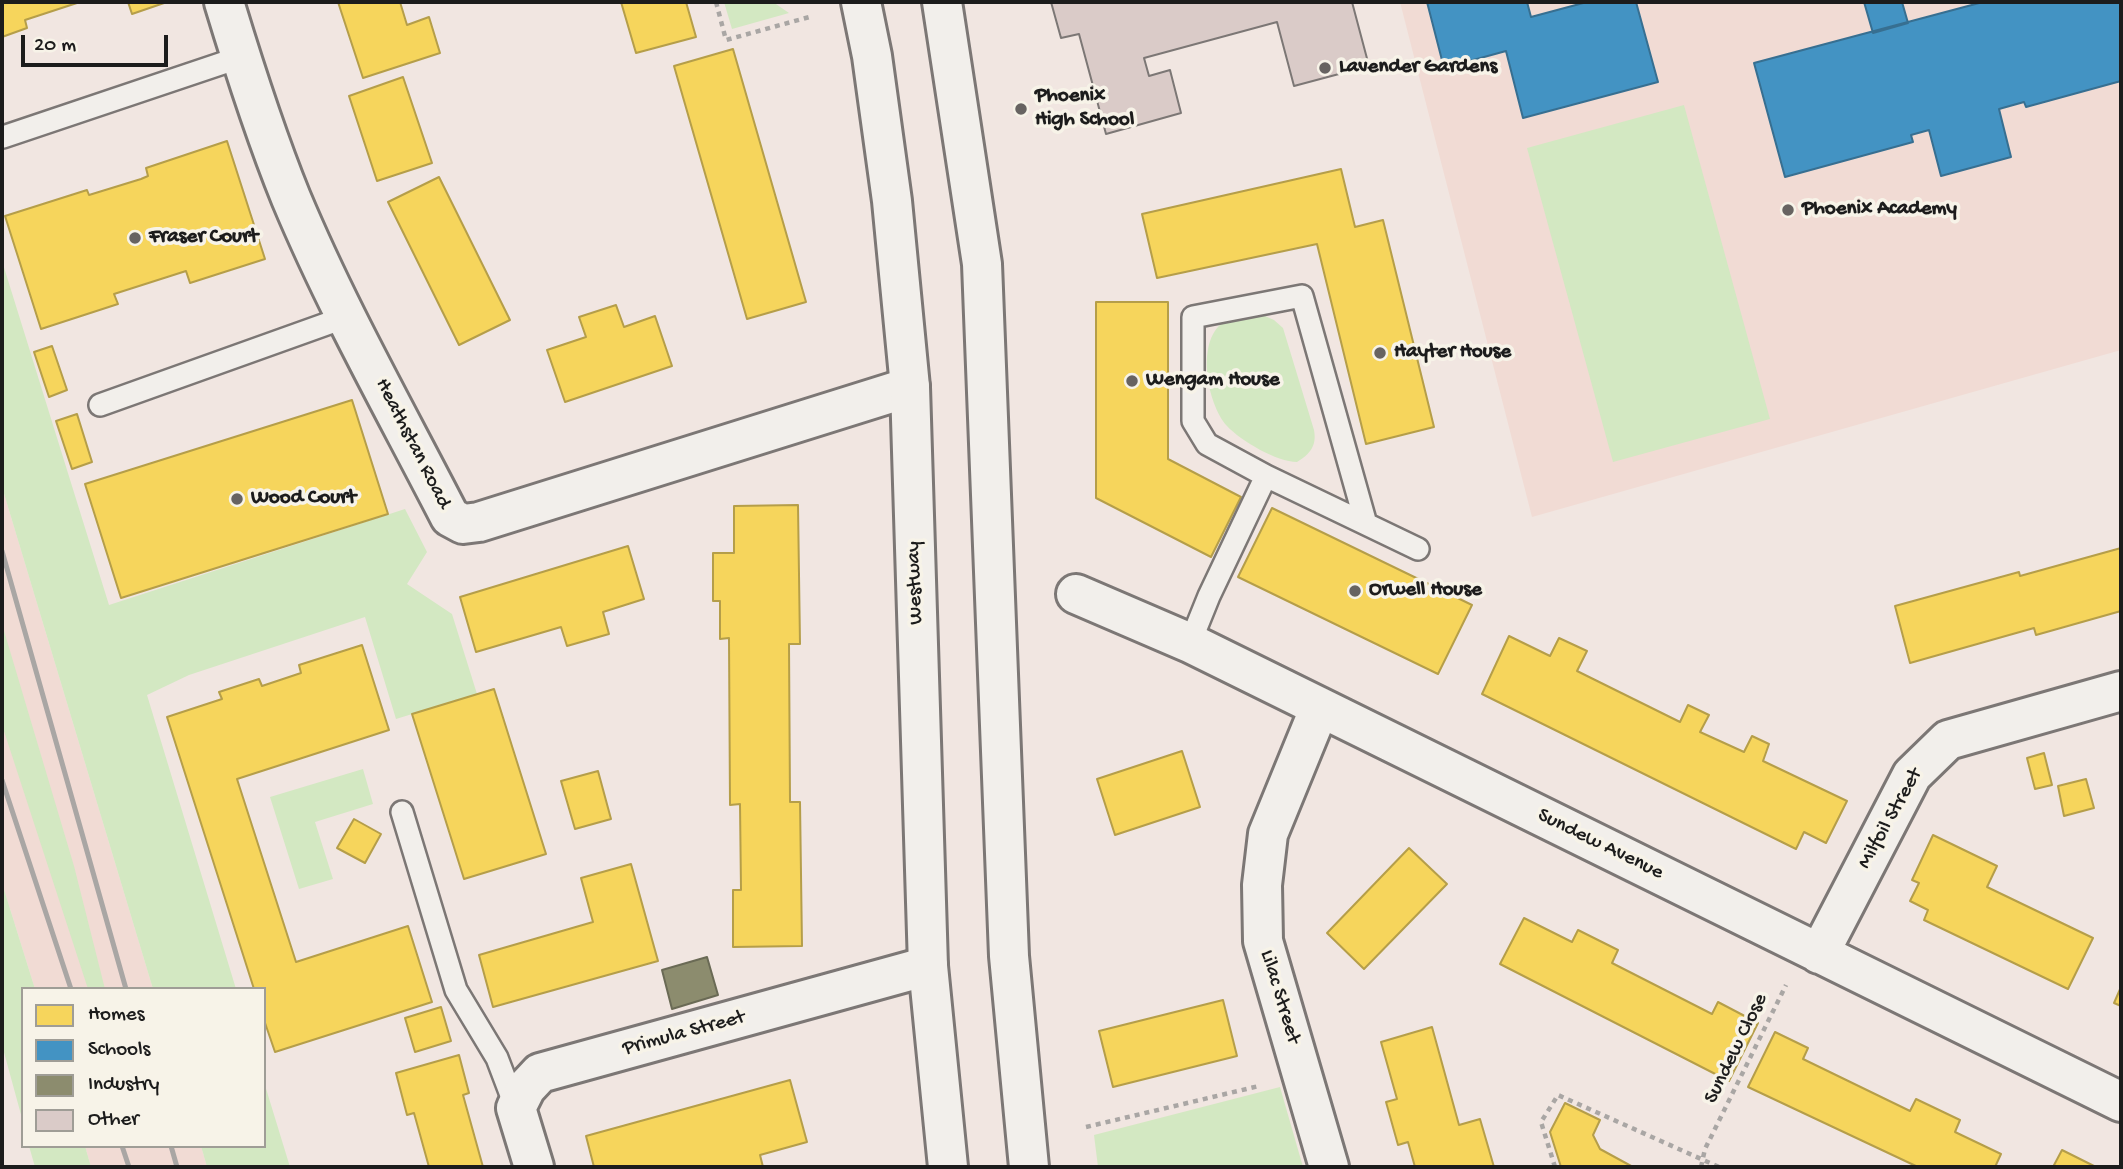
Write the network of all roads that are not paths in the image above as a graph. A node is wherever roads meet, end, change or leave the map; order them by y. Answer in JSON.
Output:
{"nodes":[{"id":1,"x":224,"y":2,"type":"edge"},
{"id":2,"x":942,"y":2,"type":"edge"},
{"id":3,"x":857,"y":4,"type":"edge"},
{"id":4,"x":241,"y":57,"type":"junction"},
{"id":5,"x":3,"y":137,"type":"edge"},
{"id":6,"x":346,"y":317,"type":"junction"},
{"id":7,"x":910,"y":387,"type":"junction"},
{"id":8,"x":100,"y":405,"type":"dead end"},
{"id":9,"x":1266,"y":476,"type":"junction"},
{"id":10,"x":1366,"y":524,"type":"junction"},
{"id":11,"x":1418,"y":550,"type":"dead end"},
{"id":12,"x":1076,"y":594,"type":"dead end"},
{"id":13,"x":1190,"y":643,"type":"junction"},
{"id":14,"x":2121,"y":691,"type":"edge"},
{"id":15,"x":1320,"y":707,"type":"junction"},
{"id":16,"x":402,"y":812,"type":"dead end"},
{"id":17,"x":1812,"y":950,"type":"junction"},
{"id":18,"x":929,"y":966,"type":"junction"},
{"id":19,"x":2121,"y":1102,"type":"edge"},
{"id":20,"x":516,"y":1108,"type":"junction"},
{"id":21,"x":534,"y":1167,"type":"edge"},
{"id":22,"x":948,"y":1167,"type":"edge"},
{"id":23,"x":1029,"y":1167,"type":"edge"},
{"id":24,"x":1329,"y":1167,"type":"edge"}],
"edges":[{"from":1,"to":4,"type":"main road","name":"Heathstan Road"},
{"from":2,"to":23,"type":"main road"},
{"from":3,"to":7,"type":"main road","name":"Westway"},
{"from":4,"to":5,"type":"lane"},
{"from":4,"to":6,"type":"main road","name":"Heathstan Road"},
{"from":6,"to":7,"type":"main road","name":"Heathstan Road"},
{"from":6,"to":8,"type":"lane"},
{"from":7,"to":18,"type":"main road","name":"Westway"},
{"from":9,"to":10,"type":"lane"},
{"from":9,"to":10,"type":"lane"},
{"from":9,"to":13,"type":"lane"},
{"from":10,"to":11,"type":"lane"},
{"from":12,"to":13,"type":"main road","name":"Sundew Avenue"},
{"from":13,"to":15,"type":"main road","name":"Sundew Avenue"},
{"from":14,"to":17,"type":"main road","name":"Milfoil Street"},
{"from":15,"to":17,"type":"main road","name":"Sundew Avenue"},
{"from":15,"to":24,"type":"main road","name":"Lilac Street"},
{"from":16,"to":20,"type":"lane"},
{"from":17,"to":19,"type":"main road","name":"Sundew Avenue"},
{"from":18,"to":20,"type":"main road","name":"Primula Street"},
{"from":18,"to":22,"type":"main road","name":"Westway"},
{"from":20,"to":21,"type":"main road"}]}
